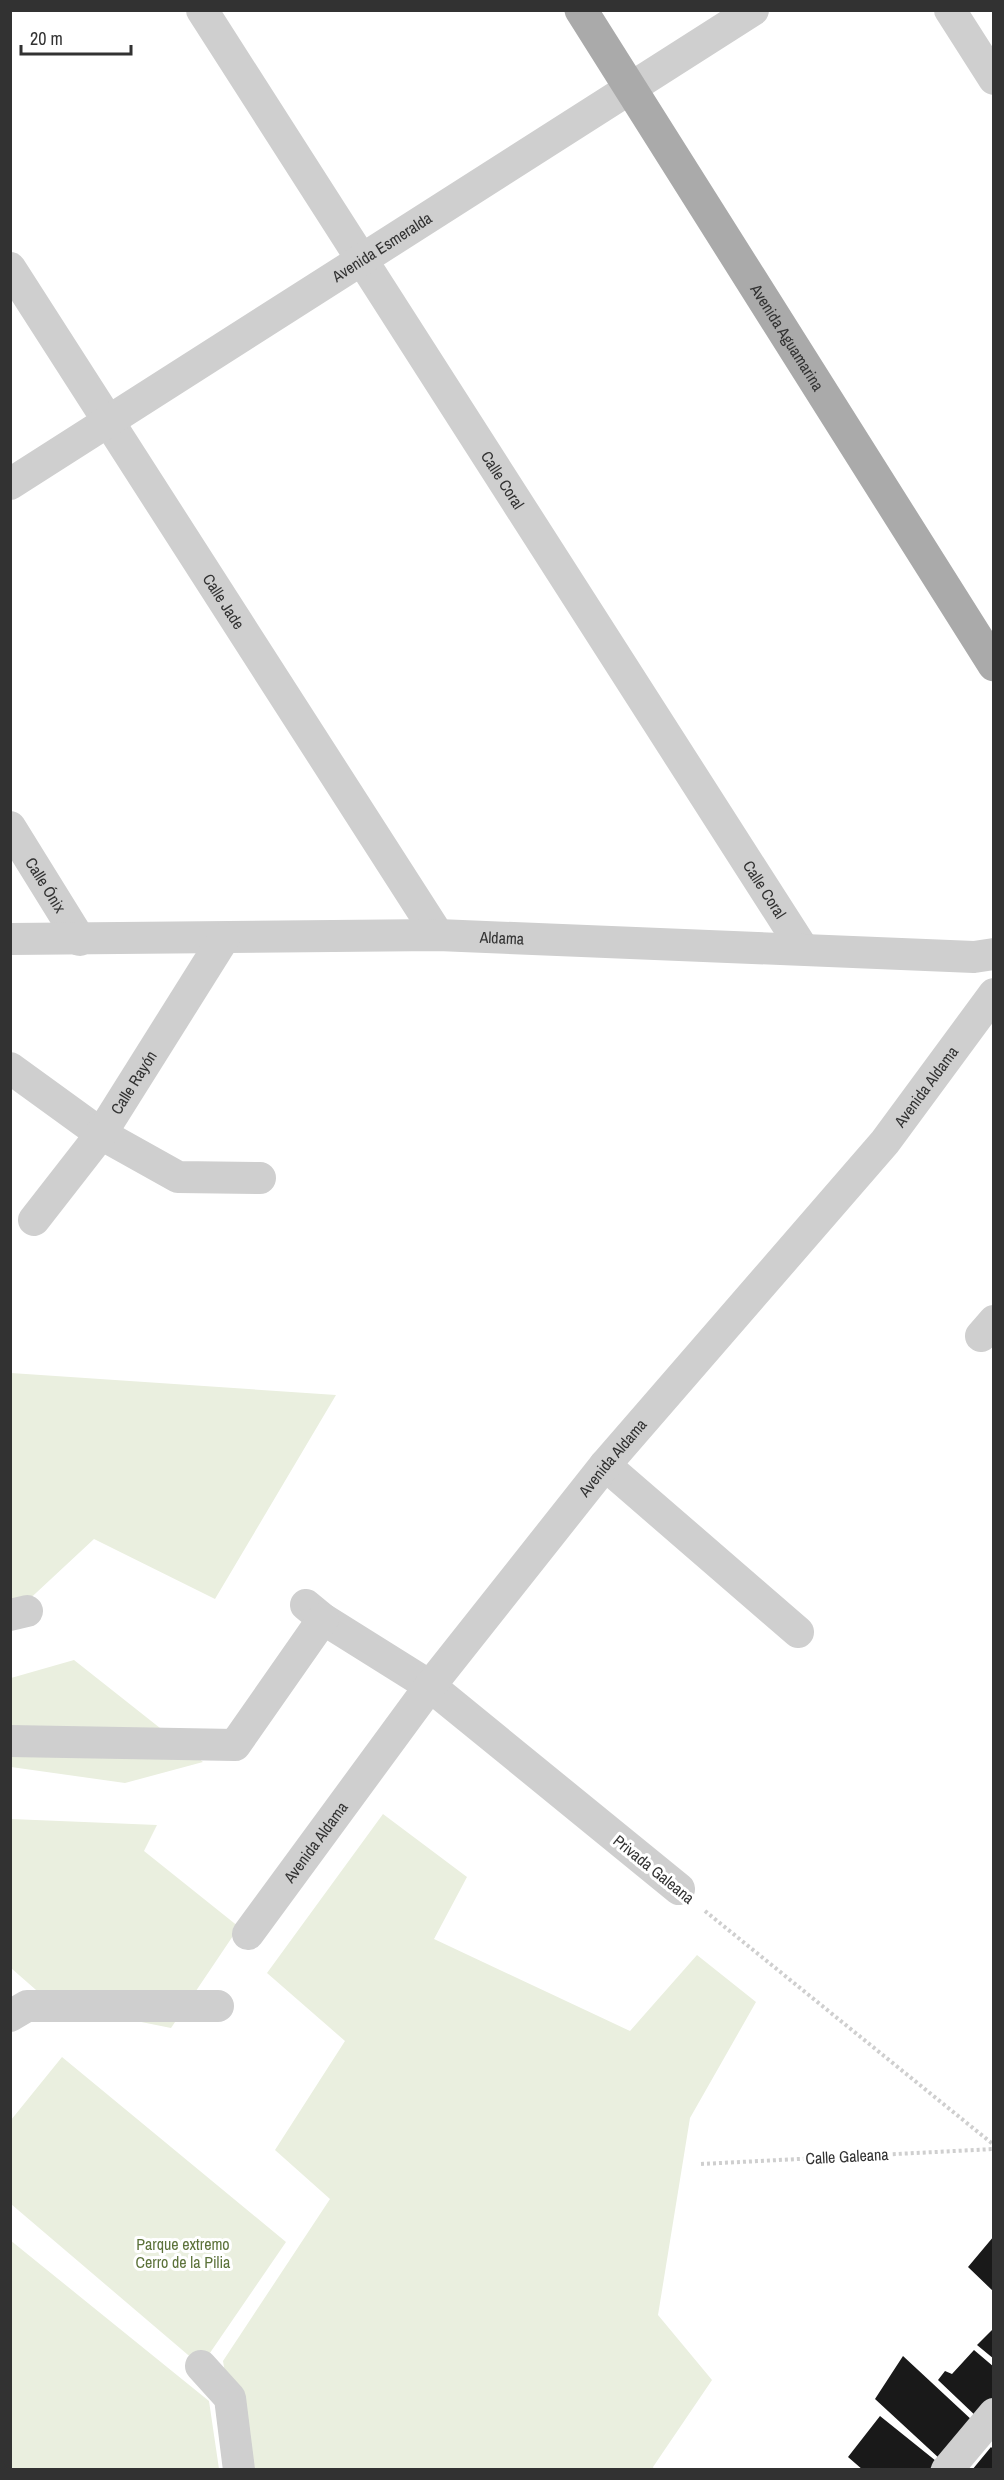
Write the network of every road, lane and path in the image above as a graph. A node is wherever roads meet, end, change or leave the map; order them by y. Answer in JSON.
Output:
{"nodes":[{"id":1,"x":201,"y":10,"type":"edge"},
{"id":2,"x":581,"y":10,"type":"edge"},
{"id":3,"x":753,"y":10,"type":"edge"},
{"id":4,"x":950,"y":10,"type":"edge"},
{"id":5,"x":993,"y":79,"type":"edge"},
{"id":6,"x":631,"y":88,"type":"junction"},
{"id":7,"x":362,"y":260,"type":"junction"},
{"id":8,"x":10,"y":268,"type":"edge"},
{"id":9,"x":110,"y":420,"type":"junction"},
{"id":10,"x":10,"y":484,"type":"edge"},
{"id":11,"x":993,"y":664,"type":"edge"},
{"id":12,"x":10,"y":827,"type":"edge"},
{"id":13,"x":438,"y":935,"type":"junction"},
{"id":14,"x":224,"y":938,"type":"junction"},
{"id":15,"x":10,"y":939,"type":"edge"},
{"id":16,"x":80,"y":940,"type":"junction"},
{"id":17,"x":803,"y":949,"type":"junction"},
{"id":18,"x":993,"y":954,"type":"edge"},
{"id":19,"x":993,"y":994,"type":"edge"},
{"id":20,"x":10,"y":1068,"type":"edge"},
{"id":21,"x":101,"y":1134,"type":"junction"},
{"id":22,"x":260,"y":1178,"type":"dead end"},
{"id":23,"x":33,"y":1220,"type":"dead end"},
{"id":24,"x":605,"y":1465,"type":"junction"},
{"id":25,"x":798,"y":1632,"type":"dead end"},
{"id":26,"x":430,"y":1686,"type":"junction"},
{"id":27,"x":10,"y":1741,"type":"edge"},
{"id":28,"x":679,"y":1889,"type":"joint"},
{"id":29,"x":248,"y":1934,"type":"dead end"},
{"id":30,"x":218,"y":2006,"type":"dead end"},
{"id":31,"x":10,"y":2016,"type":"edge"},
{"id":32,"x":993,"y":2147,"type":"edge"},
{"id":33,"x":701,"y":2164,"type":"dead end"},
{"id":34,"x":201,"y":2366,"type":"dead end"},
{"id":35,"x":993,"y":2414,"type":"edge"},
{"id":36,"x":239,"y":2469,"type":"edge"},
{"id":37,"x":946,"y":2469,"type":"edge"}],
"edges":[{"from":1,"to":7,"type":"street","name":"Calle Coral"},
{"from":2,"to":6,"type":"main road","name":"Avenida Aguamarina"},
{"from":3,"to":6,"type":"street","name":"Avenida Esmeralda"},
{"from":4,"to":5,"type":"street"},
{"from":6,"to":7,"type":"street","name":"Avenida Esmeralda"},
{"from":6,"to":11,"type":"main road","name":"Avenida Aguamarina"},
{"from":7,"to":9,"type":"street","name":"Avenida Esmeralda"},
{"from":7,"to":17,"type":"street","name":"Calle Coral"},
{"from":8,"to":9,"type":"street","name":"Calle Jade"},
{"from":9,"to":10,"type":"street","name":"Avenida Esmeralda"},
{"from":9,"to":13,"type":"street","name":"Calle Jade"},
{"from":12,"to":16,"type":"street","name":"Calle Ónix"},
{"from":13,"to":14,"type":"street","name":"Aldama"},
{"from":13,"to":17,"type":"street","name":"Aldama"},
{"from":14,"to":16,"type":"street","name":"Aldama"},
{"from":14,"to":21,"type":"street","name":"Calle Rayón"},
{"from":15,"to":16,"type":"street","name":"Aldama"},
{"from":17,"to":18,"type":"street","name":"Aldama"},
{"from":19,"to":24,"type":"street","name":"Avenida Aldama"},
{"from":20,"to":21,"type":"street"},
{"from":21,"to":22,"type":"street"},
{"from":21,"to":23,"type":"street","name":"Calle Rayón"},
{"from":24,"to":25,"type":"street"},
{"from":24,"to":26,"type":"street","name":"Avenida Aldama"},
{"from":26,"to":27,"type":"street","name":"Privada Galeana"},
{"from":26,"to":28,"type":"street","name":"Privada Galeana"},
{"from":26,"to":29,"type":"street","name":"Avenida Aldama"},
{"from":28,"to":32,"type":"path","name":"Privada Galeana"},
{"from":30,"to":31,"type":"street"},
{"from":32,"to":33,"type":"path","name":"Calle Galeana"},
{"from":34,"to":36,"type":"street"},
{"from":35,"to":37,"type":"street"}]}
